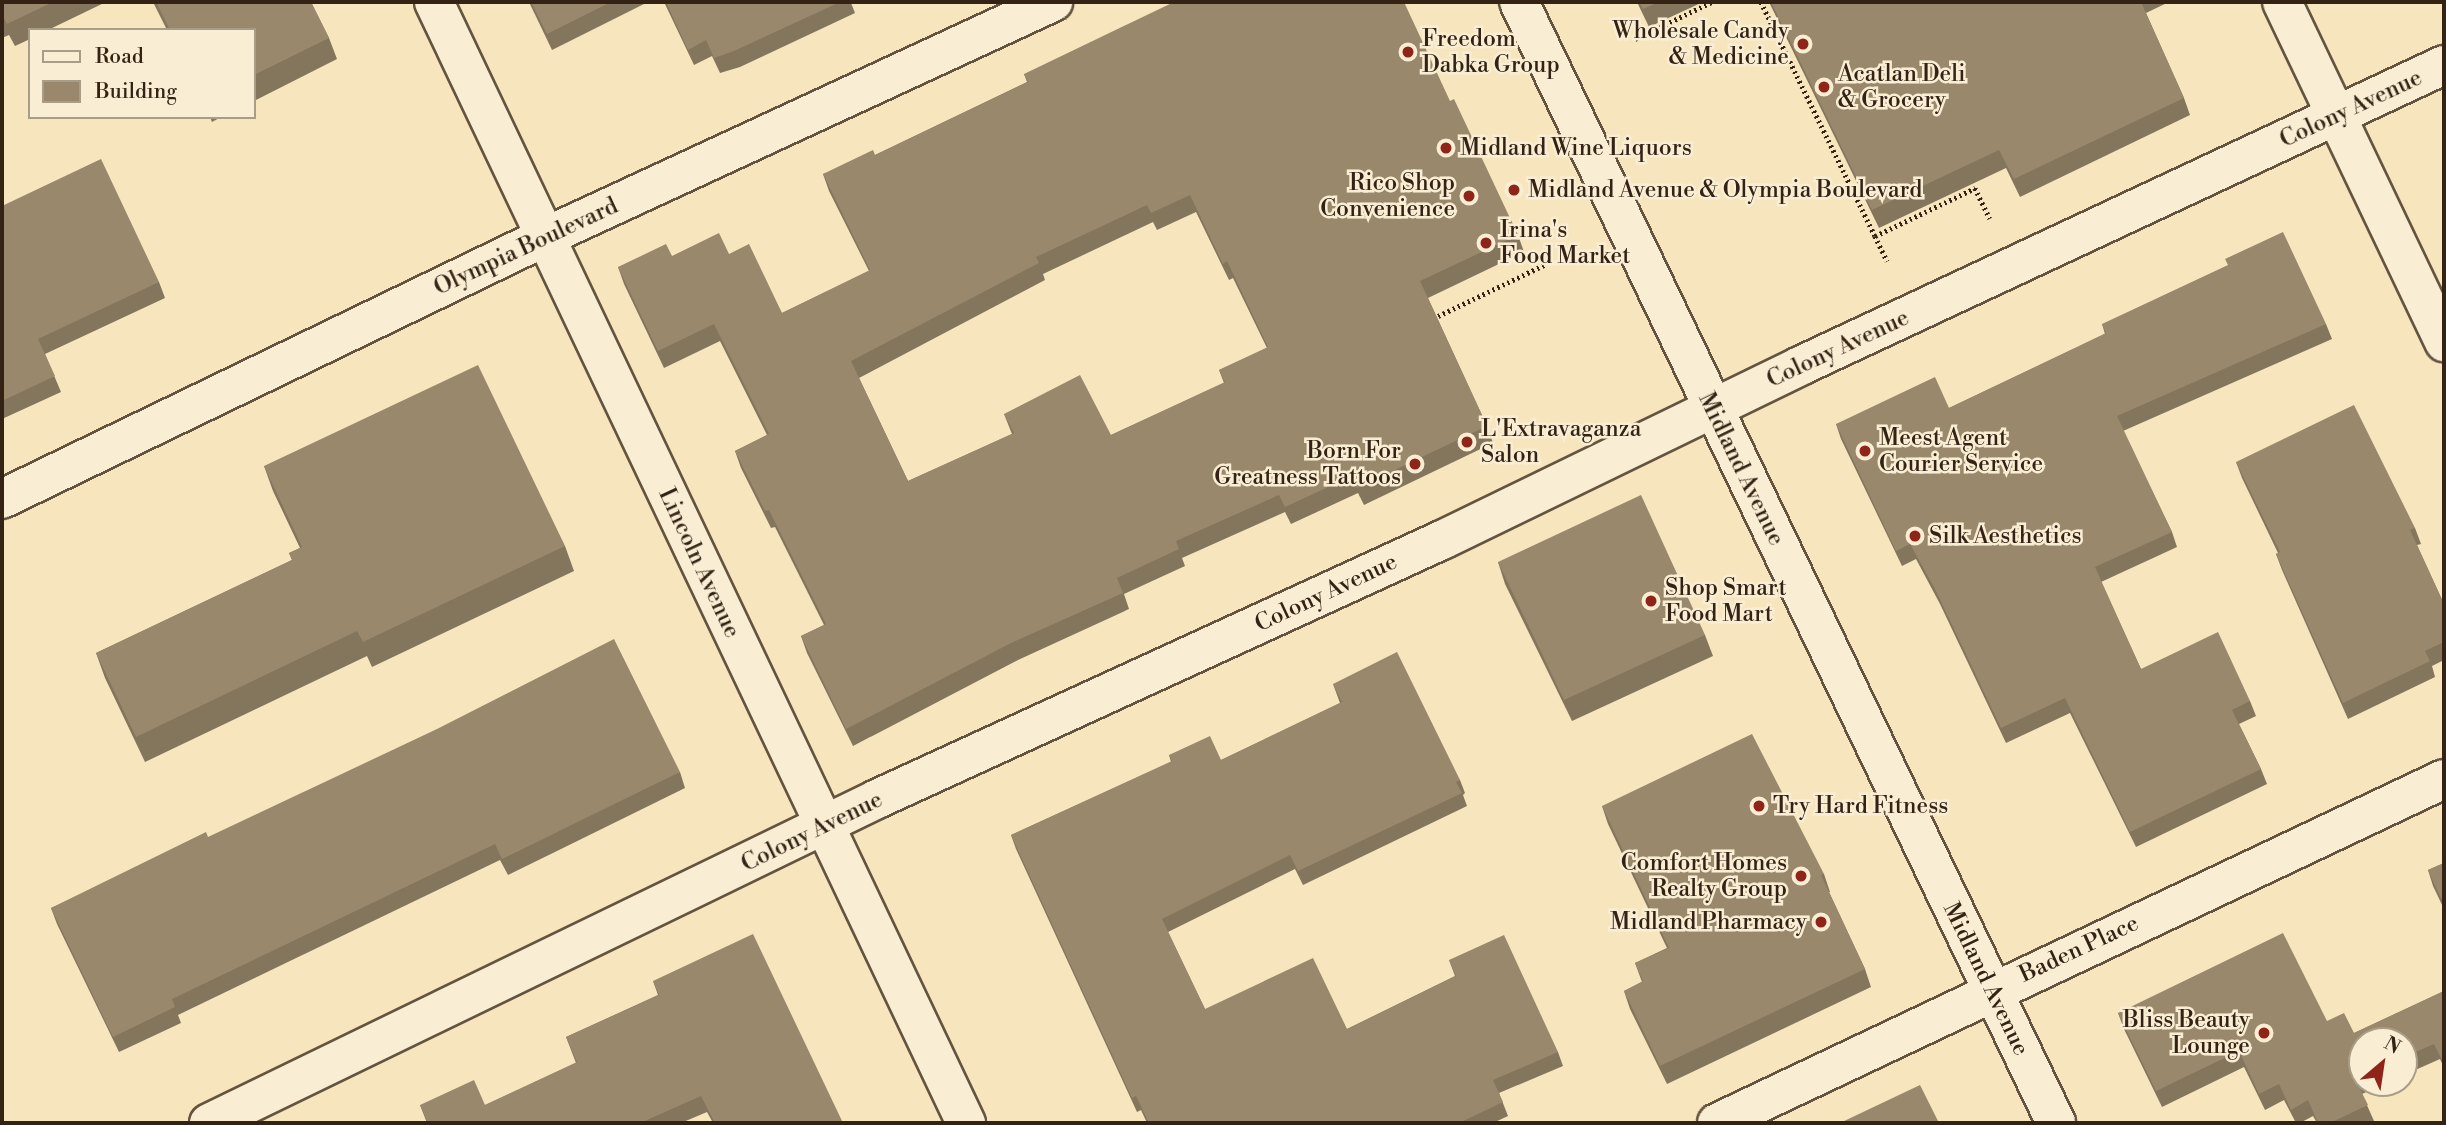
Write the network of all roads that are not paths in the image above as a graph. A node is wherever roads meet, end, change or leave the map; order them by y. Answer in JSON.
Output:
{"nodes":[{"id":1,"x":434,"y":2,"type":"edge"},
{"id":2,"x":1054,"y":2,"type":"edge"},
{"id":3,"x":1519,"y":2,"type":"edge"},
{"id":4,"x":2282,"y":2,"type":"edge"},
{"id":5,"x":2444,"y":65,"type":"edge"},
{"id":6,"x":2338,"y":115,"type":"junction"},
{"id":7,"x":545,"y":237,"type":"junction"},
{"id":8,"x":2444,"y":342,"type":"edge"},
{"id":9,"x":1711,"y":408,"type":"junction"},
{"id":10,"x":2,"y":499,"type":"edge"},
{"id":11,"x":2444,"y":779,"type":"edge"},
{"id":12,"x":823,"y":825,"type":"junction"},
{"id":13,"x":1991,"y":990,"type":"junction"},
{"id":14,"x":209,"y":1123,"type":"edge"},
{"id":15,"x":965,"y":1123,"type":"edge"},
{"id":16,"x":1717,"y":1123,"type":"edge"},
{"id":17,"x":2056,"y":1123,"type":"edge"}],
"edges":[{"from":1,"to":7,"type":"street","name":"Lincoln Avenue"},
{"from":2,"to":7,"type":"street","name":"Olympia Boulevard"},
{"from":3,"to":9,"type":"street","name":"Midland Avenue"},
{"from":4,"to":6,"type":"street"},
{"from":5,"to":6,"type":"street","name":"Colony Avenue"},
{"from":6,"to":8,"type":"street"},
{"from":6,"to":9,"type":"street","name":"Colony Avenue"},
{"from":7,"to":10,"type":"street","name":"Olympia Boulevard"},
{"from":7,"to":12,"type":"street","name":"Lincoln Avenue"},
{"from":9,"to":12,"type":"street","name":"Colony Avenue"},
{"from":9,"to":13,"type":"street","name":"Midland Avenue"},
{"from":11,"to":13,"type":"street","name":"Baden Place"},
{"from":12,"to":14,"type":"street","name":"Colony Avenue"},
{"from":12,"to":15,"type":"street","name":"Lincoln Avenue"},
{"from":13,"to":16,"type":"street","name":"Baden Place"},
{"from":13,"to":17,"type":"street","name":"Midland Avenue"}]}
